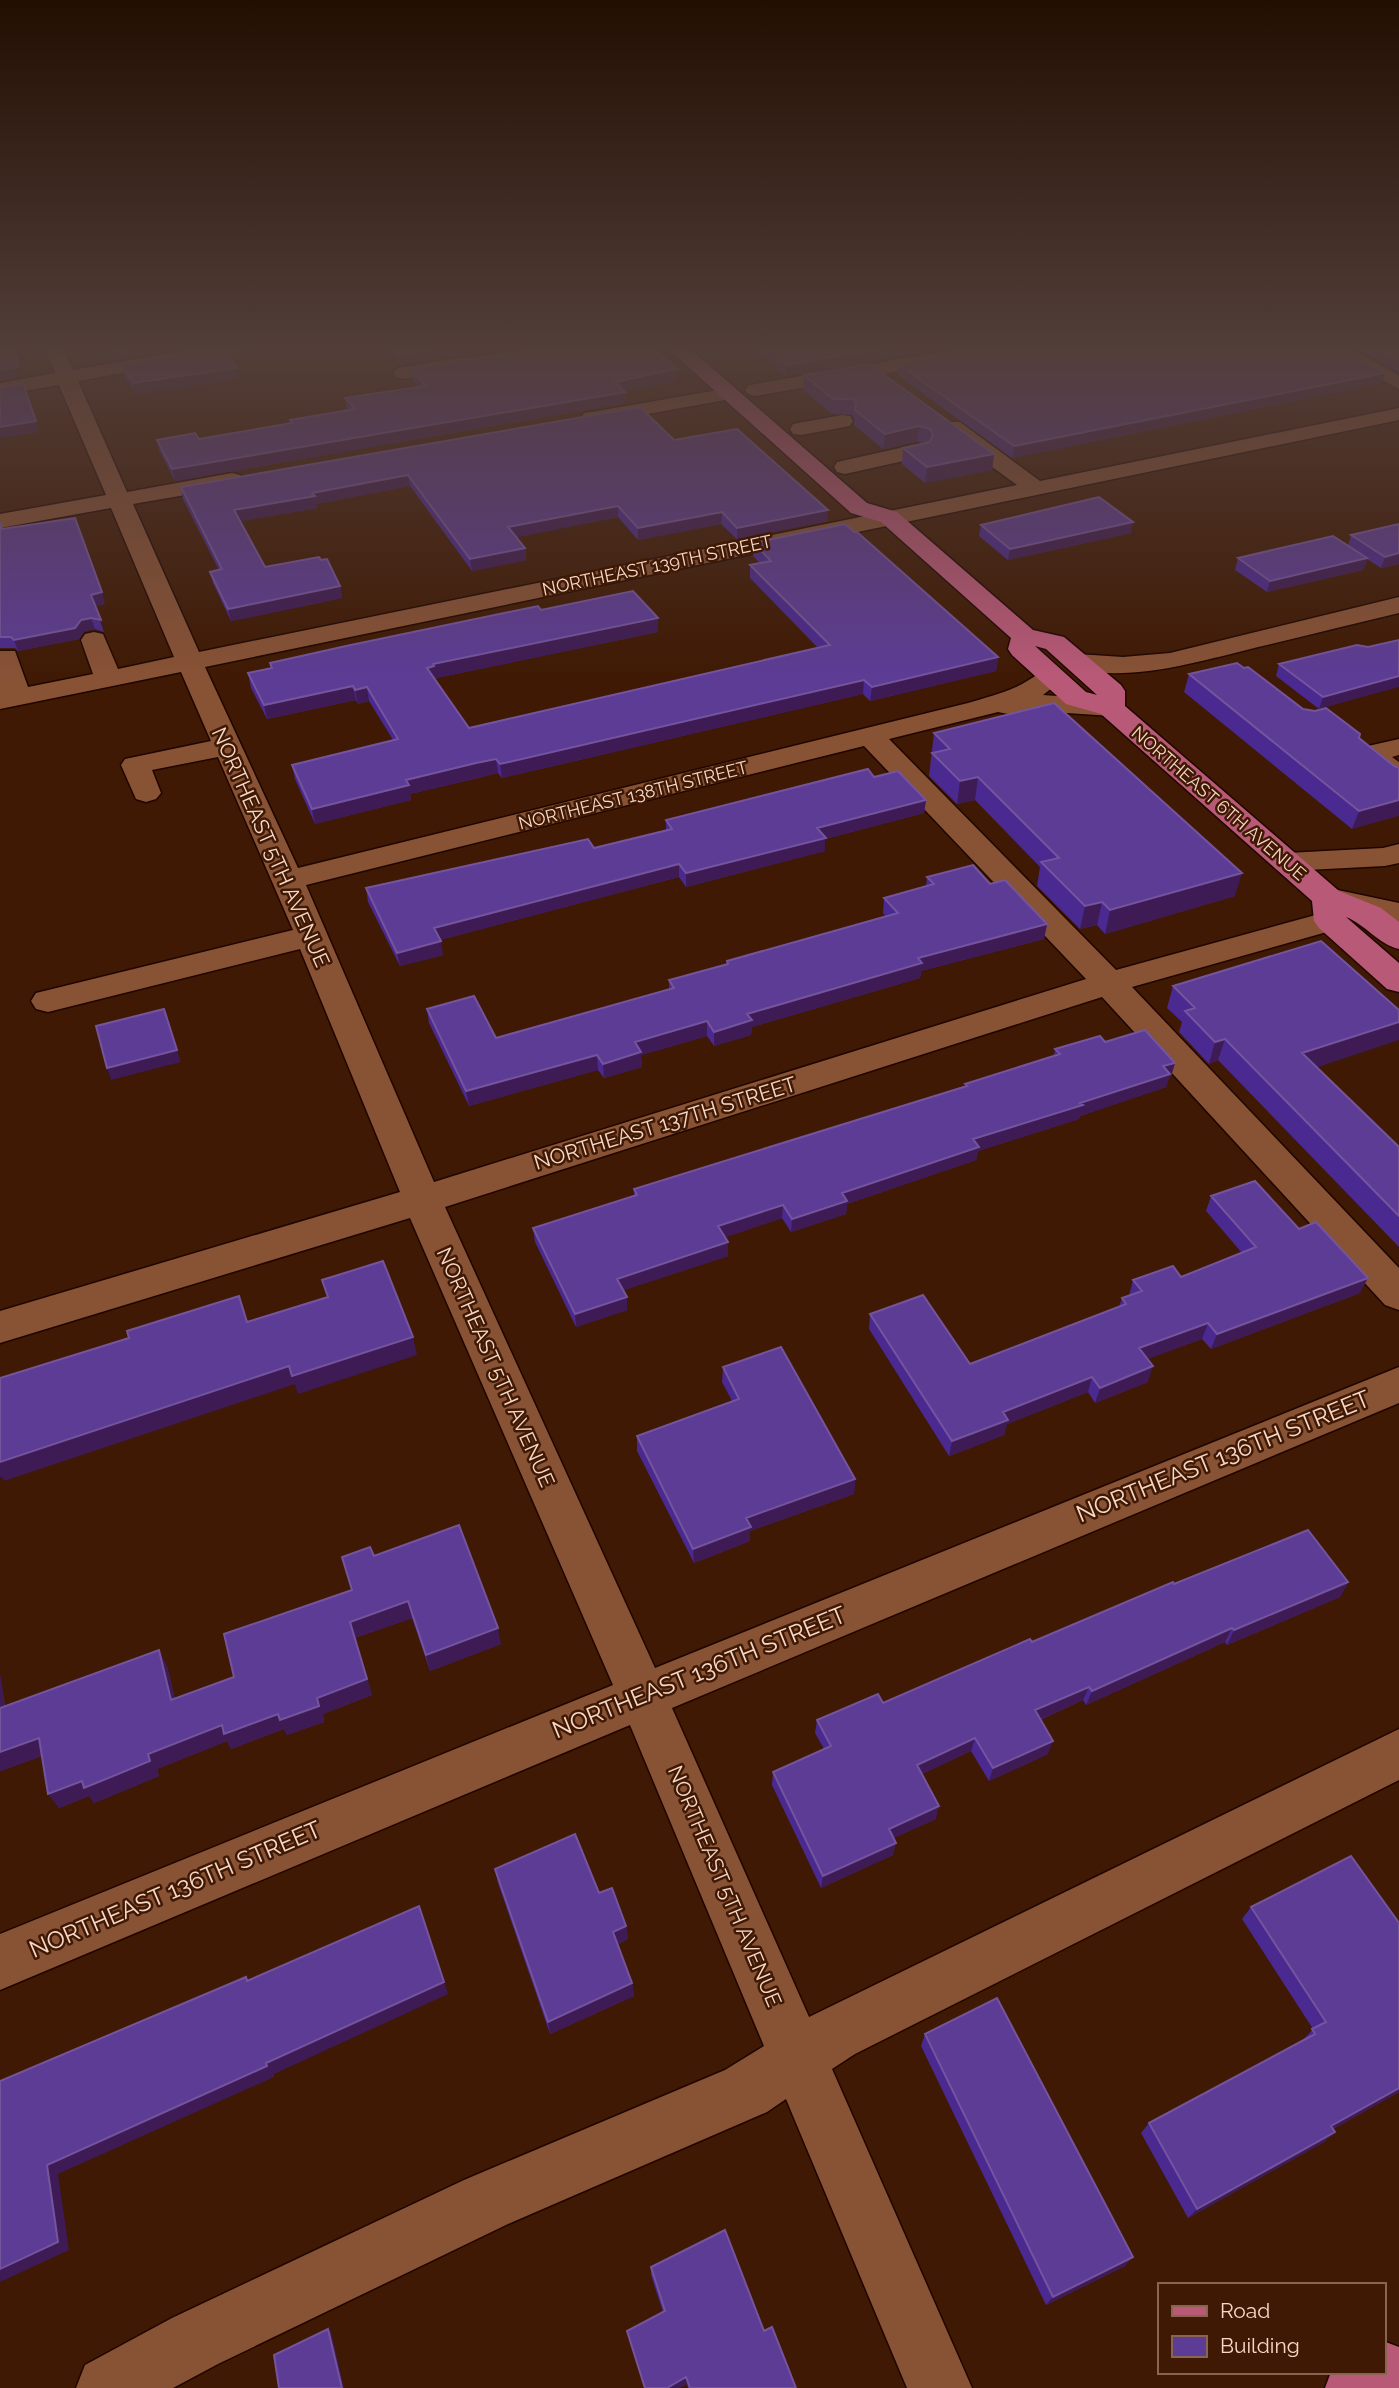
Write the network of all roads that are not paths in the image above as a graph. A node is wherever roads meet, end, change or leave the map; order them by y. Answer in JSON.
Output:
{"nodes":[{"id":1,"x":101,"y":457,"type":"edge"},
{"id":2,"x":810,"y":457,"type":"edge"},
{"id":3,"x":834,"y":457,"type":"edge"},
{"id":4,"x":889,"y":457,"type":"edge"},
{"id":5,"x":993,"y":457,"type":"edge"},
{"id":6,"x":1185,"y":457,"type":"edge"},
{"id":7,"x":845,"y":467,"type":"junction"},
{"id":8,"x":257,"y":476,"type":"edge"},
{"id":9,"x":1035,"y":488,"type":"junction"},
{"id":10,"x":119,"y":500,"type":"junction"},
{"id":11,"x":889,"y":517,"type":"junction"},
{"id":12,"x":0,"y":521,"type":"edge"},
{"id":13,"x":1399,"y":605,"type":"edge"},
{"id":14,"x":1024,"y":636,"type":"junction"},
{"id":15,"x":94,"y":640,"type":"dead end"},
{"id":16,"x":1219,"y":649,"type":"junction"},
{"id":17,"x":6,"y":657,"type":"edge"},
{"id":18,"x":1170,"y":661,"type":"junction"},
{"id":19,"x":1077,"y":662,"type":"junction"},
{"id":20,"x":190,"y":663,"type":"junction"},
{"id":21,"x":1248,"y":672,"type":"edge"},
{"id":22,"x":1052,"y":677,"type":"junction"},
{"id":23,"x":108,"y":679,"type":"junction"},
{"id":24,"x":8,"y":699,"type":"edge"},
{"id":25,"x":1111,"y":700,"type":"junction"},
{"id":26,"x":978,"y":709,"type":"junction"},
{"id":27,"x":870,"y":736,"type":"junction"},
{"id":28,"x":228,"y":746,"type":"junction"},
{"id":29,"x":1397,"y":747,"type":"dead end"},
{"id":30,"x":1399,"y":776,"type":"edge"},
{"id":31,"x":146,"y":793,"type":"dead end"},
{"id":32,"x":1399,"y":853,"type":"edge"},
{"id":33,"x":1287,"y":862,"type":"junction"},
{"id":34,"x":288,"y":880,"type":"junction"},
{"id":35,"x":1329,"y":910,"type":"junction"},
{"id":36,"x":1399,"y":913,"type":"edge"},
{"id":37,"x":312,"y":936,"type":"junction"},
{"id":38,"x":1399,"y":939,"type":"edge"},
{"id":39,"x":1399,"y":981,"type":"edge"},
{"id":40,"x":1109,"y":983,"type":"junction"},
{"id":41,"x":48,"y":1001,"type":"dead end"},
{"id":42,"x":422,"y":1199,"type":"junction"},
{"id":43,"x":1399,"y":1294,"type":"edge"},
{"id":44,"x":0,"y":1328,"type":"edge"},
{"id":45,"x":1399,"y":1384,"type":"edge"},
{"id":46,"x":642,"y":1695,"type":"junction"},
{"id":47,"x":1399,"y":1754,"type":"edge"},
{"id":48,"x":0,"y":1962,"type":"edge"},
{"id":49,"x":799,"y":2058,"type":"junction"},
{"id":50,"x":1379,"y":2374,"type":"edge"},
{"id":51,"x":108,"y":2388,"type":"edge"},
{"id":52,"x":940,"y":2388,"type":"edge"},
{"id":53,"x":1357,"y":2388,"type":"edge"}],
"edges":[{"from":1,"to":10,"type":"street","name":"NORTHEAST 5TH AVENUE"},
{"from":2,"to":11,"type":"main road","name":"NORTHEAST 6TH AVENUE"},
{"from":3,"to":7,"type":"main road","name":"NORTHEAST 6TH AVENUE"},
{"from":4,"to":7,"type":"street"},
{"from":5,"to":9,"type":"street"},
{"from":6,"to":9,"type":"street","name":"NORTHEAST 139TH STREET"},
{"from":7,"to":11,"type":"main road","name":"NORTHEAST 6TH AVENUE"},
{"from":8,"to":10,"type":"street"},
{"from":9,"to":11,"type":"street","name":"NORTHEAST 139TH STREET"},
{"from":10,"to":12,"type":"street"},
{"from":10,"to":20,"type":"street","name":"NORTHEAST 5TH AVENUE"},
{"from":11,"to":14,"type":"main road","name":"NORTHEAST 6TH AVENUE"},
{"from":11,"to":20,"type":"street","name":"NORTHEAST 139TH STREET"},
{"from":13,"to":16,"type":"street"},
{"from":14,"to":19,"type":"main road","name":"NORTHEAST 6TH AVENUE"},
{"from":14,"to":22,"type":"main road","name":"NORTHEAST 6TH AVENUE"},
{"from":15,"to":23,"type":"street"},
{"from":16,"to":18,"type":"street"},
{"from":16,"to":21,"type":"street"},
{"from":17,"to":24,"type":"street"},
{"from":18,"to":19,"type":"street"},
{"from":18,"to":25,"type":"street"},
{"from":19,"to":25,"type":"main road","name":"NORTHEAST 6TH AVENUE"},
{"from":20,"to":23,"type":"street","name":"NORTHEAST 139TH STREET"},
{"from":20,"to":28,"type":"street","name":"NORTHEAST 5TH AVENUE"},
{"from":22,"to":25,"type":"main road","name":"NORTHEAST 6TH AVENUE"},
{"from":22,"to":26,"type":"street","name":"NORTHEAST 138TH STREET"},
{"from":23,"to":24,"type":"street","name":"NORTHEAST 139TH STREET"},
{"from":25,"to":26,"type":"street","name":"NORTHEAST 138TH STREET"},
{"from":25,"to":33,"type":"main road","name":"NORTHEAST 6TH AVENUE"},
{"from":26,"to":27,"type":"street","name":"NORTHEAST 138TH STREET"},
{"from":27,"to":34,"type":"street","name":"NORTHEAST 138TH STREET"},
{"from":27,"to":40,"type":"street"},
{"from":28,"to":31,"type":"street"},
{"from":28,"to":34,"type":"street","name":"NORTHEAST 5TH AVENUE"},
{"from":29,"to":30,"type":"street"},
{"from":32,"to":33,"type":"street"},
{"from":33,"to":35,"type":"main road","name":"NORTHEAST 6TH AVENUE"},
{"from":34,"to":37,"type":"street","name":"NORTHEAST 5TH AVENUE"},
{"from":35,"to":36,"type":"street","name":"NORTHEAST 137TH STREET"},
{"from":35,"to":38,"type":"main road","name":"NORTHEAST 6TH AVENUE"},
{"from":35,"to":39,"type":"main road","name":"NORTHEAST 6TH AVENUE"},
{"from":35,"to":40,"type":"street","name":"NORTHEAST 137TH STREET"},
{"from":37,"to":41,"type":"street"},
{"from":37,"to":42,"type":"street","name":"NORTHEAST 5TH AVENUE"},
{"from":40,"to":42,"type":"street","name":"NORTHEAST 137TH STREET"},
{"from":40,"to":43,"type":"street"},
{"from":42,"to":44,"type":"street","name":"NORTHEAST 137TH STREET"},
{"from":42,"to":46,"type":"street","name":"NORTHEAST 5TH AVENUE"},
{"from":45,"to":46,"type":"street","name":"NORTHEAST 136TH STREET"},
{"from":46,"to":48,"type":"street","name":"NORTHEAST 136TH STREET"},
{"from":46,"to":49,"type":"street","name":"NORTHEAST 5TH AVENUE"},
{"from":47,"to":49,"type":"street"},
{"from":49,"to":51,"type":"street"},
{"from":49,"to":52,"type":"street","name":"NORTHEAST 5TH AVENUE"},
{"from":50,"to":53,"type":"main road"}]}
